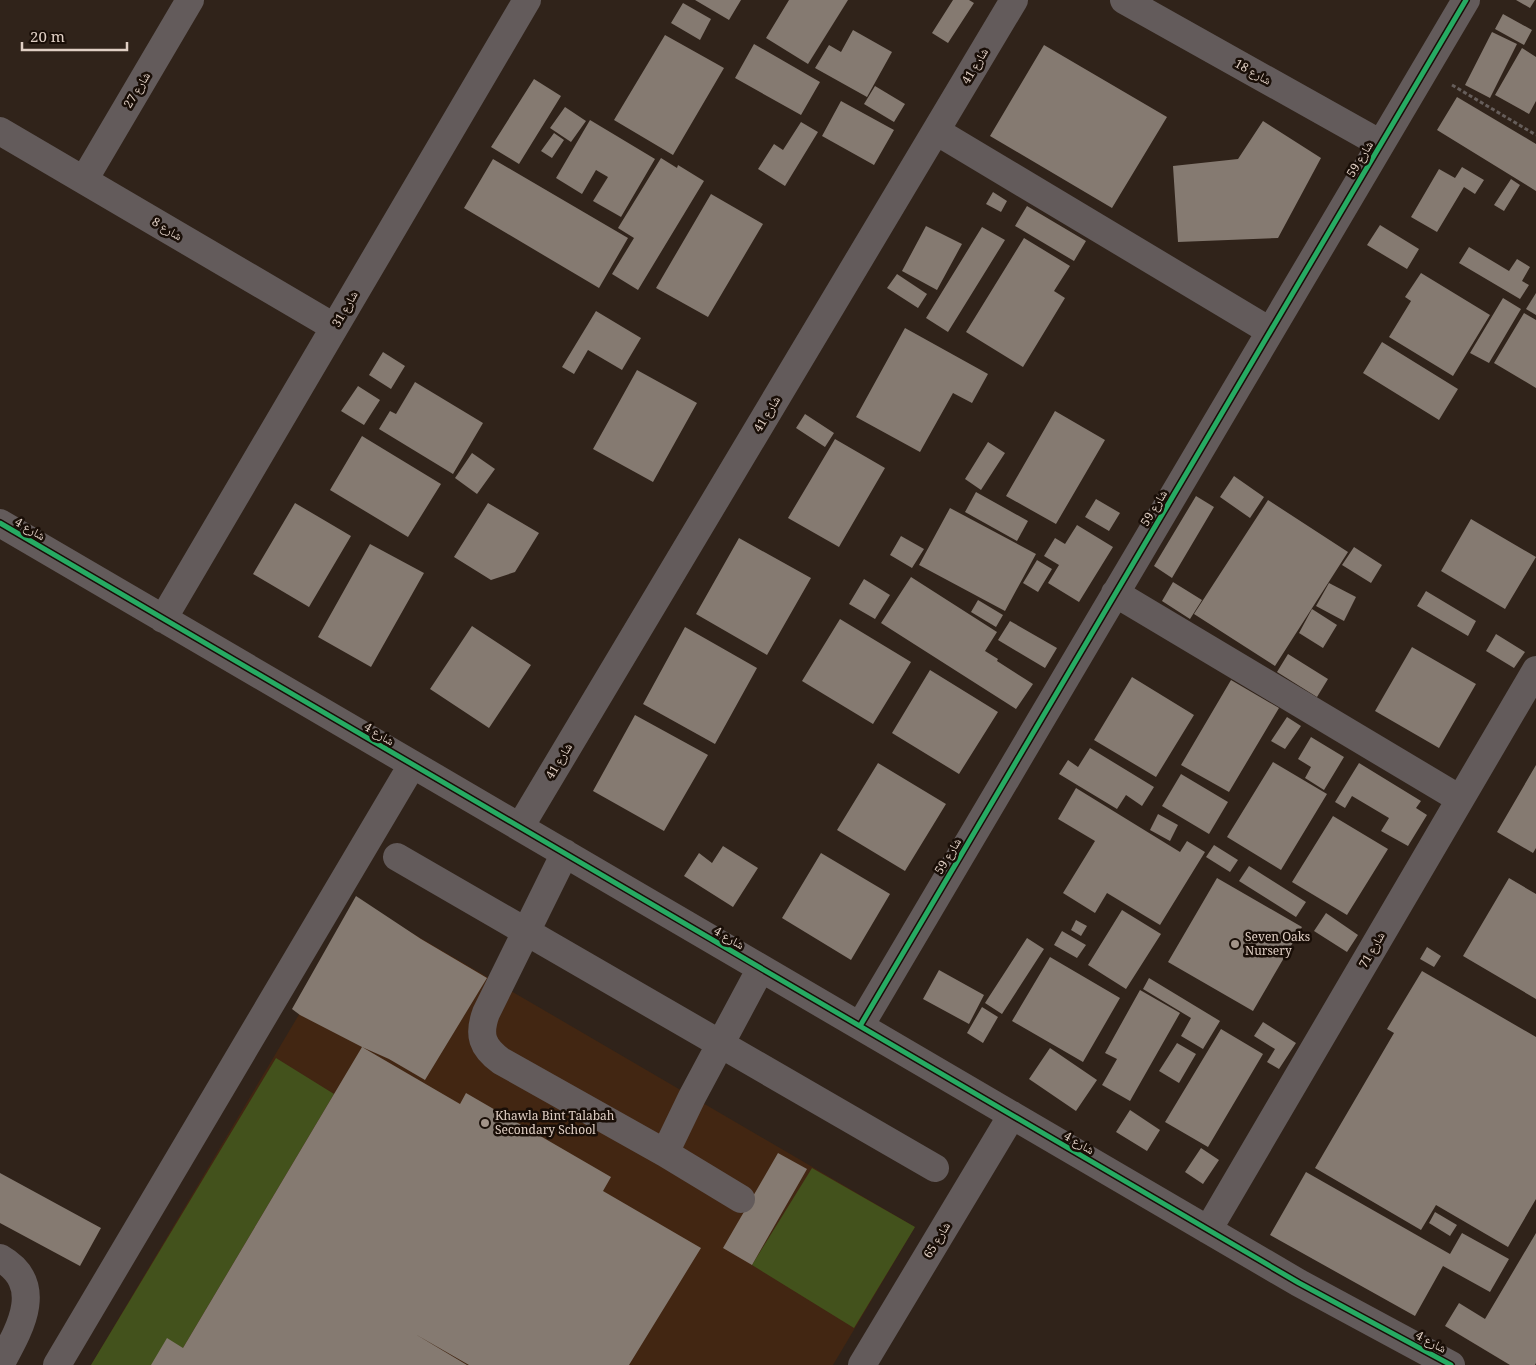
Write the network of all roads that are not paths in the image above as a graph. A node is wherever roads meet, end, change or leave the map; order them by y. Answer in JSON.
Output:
{"nodes":[{"id":1,"x":190,"y":0,"type":"edge"},
{"id":2,"x":527,"y":0,"type":"edge"},
{"id":3,"x":1014,"y":0,"type":"edge"},
{"id":4,"x":1124,"y":0,"type":"edge"},
{"id":5,"x":1466,"y":0,"type":"edge"},
{"id":6,"x":0,"y":131,"type":"edge"},
{"id":7,"x":936,"y":131,"type":"junction"},
{"id":8,"x":1381,"y":144,"type":"junction"},
{"id":9,"x":84,"y":180,"type":"junction"},
{"id":10,"x":334,"y":327,"type":"junction"},
{"id":11,"x":1270,"y":331,"type":"junction"},
{"id":12,"x":0,"y":523,"type":"edge"},
{"id":13,"x":1115,"y":593,"type":"junction"},
{"id":14,"x":164,"y":619,"type":"junction"},
{"id":15,"x":1536,"y":670,"type":"edge"},
{"id":16,"x":412,"y":765,"type":"junction"},
{"id":17,"x":1460,"y":799,"type":"junction"},
{"id":18,"x":520,"y":827,"type":"junction"},
{"id":19,"x":565,"y":853,"type":"junction"},
{"id":20,"x":397,"y":858,"type":"dead end"},
{"id":21,"x":526,"y":932,"type":"junction"},
{"id":22,"x":761,"y":968,"type":"junction"},
{"id":23,"x":860,"y":1026,"type":"junction"},
{"id":24,"x":721,"y":1044,"type":"junction"},
{"id":25,"x":1012,"y":1115,"type":"junction"},
{"id":26,"x":665,"y":1153,"type":"junction"},
{"id":27,"x":935,"y":1168,"type":"dead end"},
{"id":28,"x":741,"y":1199,"type":"dead end"},
{"id":29,"x":1208,"y":1230,"type":"junction"},
{"id":30,"x":0,"y":1258,"type":"edge"},
{"id":31,"x":0,"y":1365,"type":"edge"},
{"id":32,"x":57,"y":1365,"type":"edge"},
{"id":33,"x":862,"y":1365,"type":"edge"},
{"id":34,"x":1451,"y":1365,"type":"edge"}],
"edges":[{"from":1,"to":9,"type":"street","name":"شارع 27"},
{"from":2,"to":10,"type":"street","name":"شارع 31"},
{"from":3,"to":7,"type":"street","name":"شارع 41"},
{"from":4,"to":8,"type":"street","name":"شارع 18"},
{"from":5,"to":8,"type":"street","name":"شارع 59"},
{"from":6,"to":9,"type":"street","name":"شارع 8"},
{"from":7,"to":11,"type":"street"},
{"from":7,"to":18,"type":"street","name":"شارع 41"},
{"from":8,"to":11,"type":"street","name":"شارع 59"},
{"from":9,"to":10,"type":"street","name":"شارع 8"},
{"from":10,"to":14,"type":"street","name":"شارع 31"},
{"from":11,"to":13,"type":"street","name":"شارع 59"},
{"from":12,"to":14,"type":"street","name":"شارع 4"},
{"from":13,"to":17,"type":"street"},
{"from":13,"to":23,"type":"street","name":"شارع 59"},
{"from":14,"to":16,"type":"street","name":"شارع 4"},
{"from":15,"to":17,"type":"street","name":"شارع 71"},
{"from":16,"to":18,"type":"street","name":"شارع 4"},
{"from":16,"to":32,"type":"street"},
{"from":17,"to":29,"type":"street","name":"شارع 71"},
{"from":18,"to":19,"type":"street","name":"شارع 4"},
{"from":19,"to":21,"type":"street"},
{"from":19,"to":22,"type":"street","name":"شارع 4"},
{"from":20,"to":21,"type":"street"},
{"from":21,"to":24,"type":"street"},
{"from":21,"to":26,"type":"street"},
{"from":22,"to":23,"type":"street","name":"شارع 4"},
{"from":22,"to":24,"type":"street"},
{"from":23,"to":25,"type":"street","name":"شارع 4"},
{"from":24,"to":26,"type":"street"},
{"from":24,"to":27,"type":"street"},
{"from":25,"to":29,"type":"street","name":"شارع 4"},
{"from":25,"to":33,"type":"street","name":"شارع 65"},
{"from":26,"to":28,"type":"street"},
{"from":29,"to":34,"type":"street","name":"شارع 4"},
{"from":30,"to":31,"type":"street"}]}
